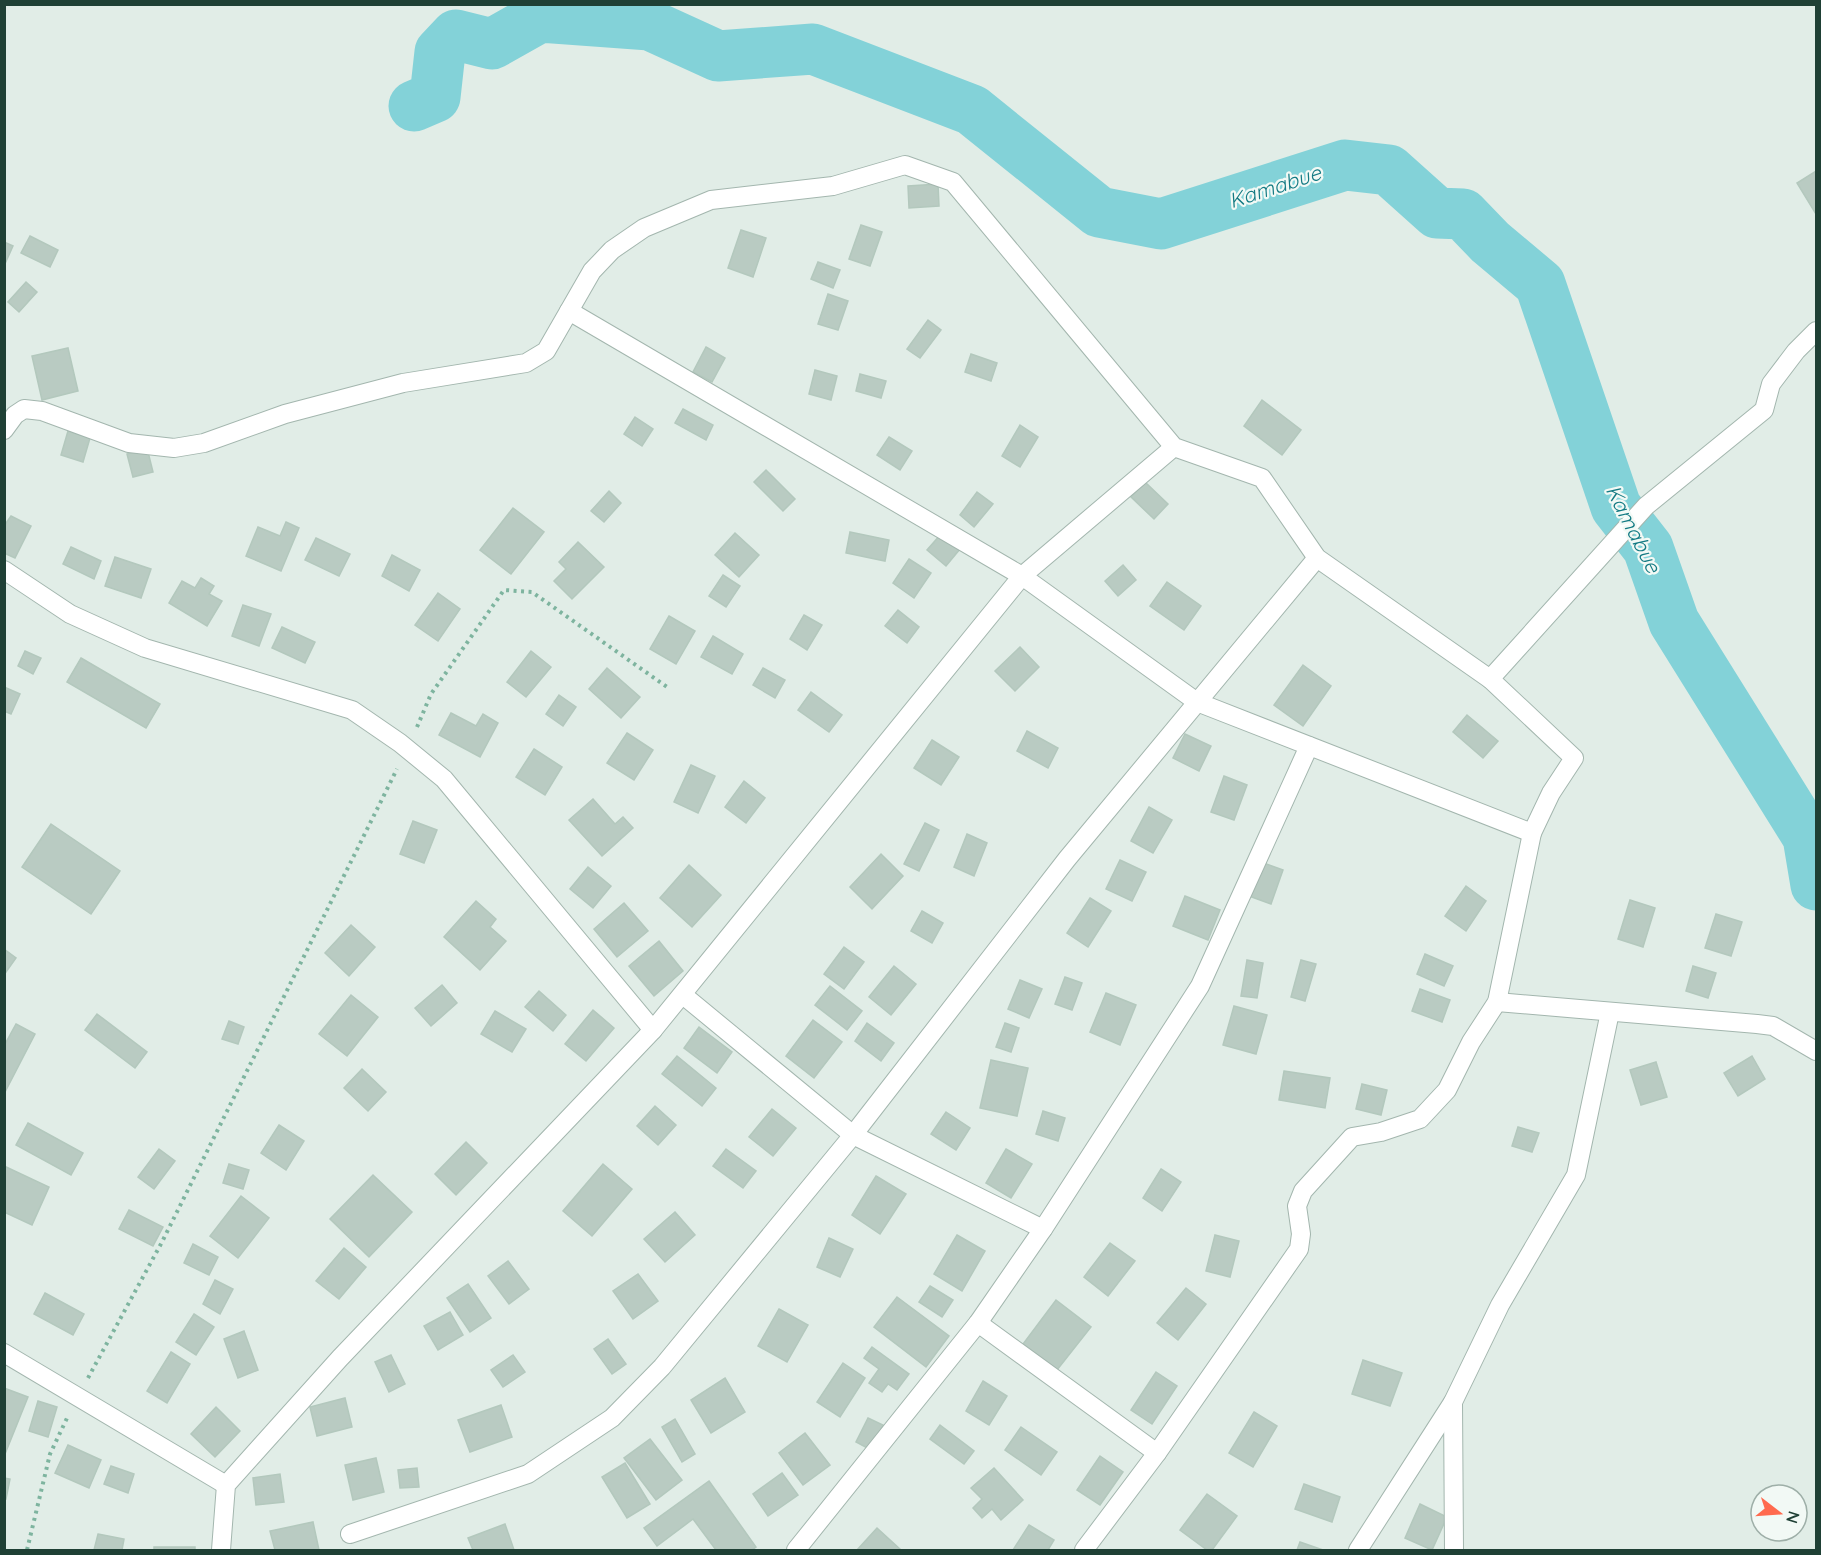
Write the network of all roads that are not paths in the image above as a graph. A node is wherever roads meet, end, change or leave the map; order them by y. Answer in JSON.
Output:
{"nodes":[{"id":1,"x":569,"y":311,"type":"junction"},
{"id":2,"x":1816,"y":331,"type":"edge"},
{"id":3,"x":4,"y":430,"type":"edge"},
{"id":4,"x":1173,"y":447,"type":"junction"},
{"id":5,"x":1317,"y":558,"type":"junction"},
{"id":6,"x":4,"y":570,"type":"edge"},
{"id":7,"x":1022,"y":576,"type":"junction"},
{"id":8,"x":1490,"y":679,"type":"junction"},
{"id":9,"x":1197,"y":702,"type":"junction"},
{"id":10,"x":1309,"y":747,"type":"junction"},
{"id":11,"x":1532,"y":833,"type":"junction"},
{"id":12,"x":682,"y":995,"type":"junction"},
{"id":13,"x":1497,"y":1002,"type":"junction"},
{"id":14,"x":1610,"y":1012,"type":"junction"},
{"id":15,"x":653,"y":1030,"type":"junction"},
{"id":16,"x":1816,"y":1051,"type":"edge"},
{"id":17,"x":853,"y":1135,"type":"junction"},
{"id":18,"x":1043,"y":1229,"type":"junction"},
{"id":19,"x":978,"y":1323,"type":"junction"},
{"id":20,"x":4,"y":1353,"type":"edge"},
{"id":21,"x":1454,"y":1402,"type":"junction"},
{"id":22,"x":1157,"y":1453,"type":"junction"},
{"id":23,"x":226,"y":1485,"type":"junction"},
{"id":24,"x":350,"y":1534,"type":"dead end"},
{"id":25,"x":221,"y":1551,"type":"edge"},
{"id":26,"x":796,"y":1551,"type":"edge"},
{"id":27,"x":1084,"y":1551,"type":"edge"},
{"id":28,"x":1358,"y":1551,"type":"edge"},
{"id":29,"x":1454,"y":1551,"type":"edge"}],
"edges":[{"from":1,"to":3,"type":"street"},
{"from":1,"to":4,"type":"street"},
{"from":1,"to":7,"type":"street"},
{"from":2,"to":8,"type":"street"},
{"from":4,"to":5,"type":"street"},
{"from":4,"to":7,"type":"street"},
{"from":5,"to":8,"type":"street"},
{"from":5,"to":9,"type":"street"},
{"from":6,"to":15,"type":"street"},
{"from":7,"to":9,"type":"street"},
{"from":7,"to":12,"type":"street"},
{"from":8,"to":11,"type":"street"},
{"from":9,"to":10,"type":"street"},
{"from":9,"to":17,"type":"street"},
{"from":10,"to":11,"type":"street"},
{"from":10,"to":18,"type":"street"},
{"from":11,"to":13,"type":"street"},
{"from":12,"to":15,"type":"street"},
{"from":12,"to":17,"type":"street"},
{"from":13,"to":14,"type":"street"},
{"from":13,"to":22,"type":"street"},
{"from":14,"to":16,"type":"street"},
{"from":14,"to":21,"type":"street"},
{"from":15,"to":23,"type":"street"},
{"from":17,"to":18,"type":"street"},
{"from":17,"to":24,"type":"street"},
{"from":18,"to":19,"type":"street"},
{"from":19,"to":22,"type":"street"},
{"from":19,"to":26,"type":"street"},
{"from":20,"to":23,"type":"street"},
{"from":21,"to":28,"type":"street"},
{"from":21,"to":29,"type":"street"},
{"from":22,"to":27,"type":"street"},
{"from":23,"to":25,"type":"street"}]}
